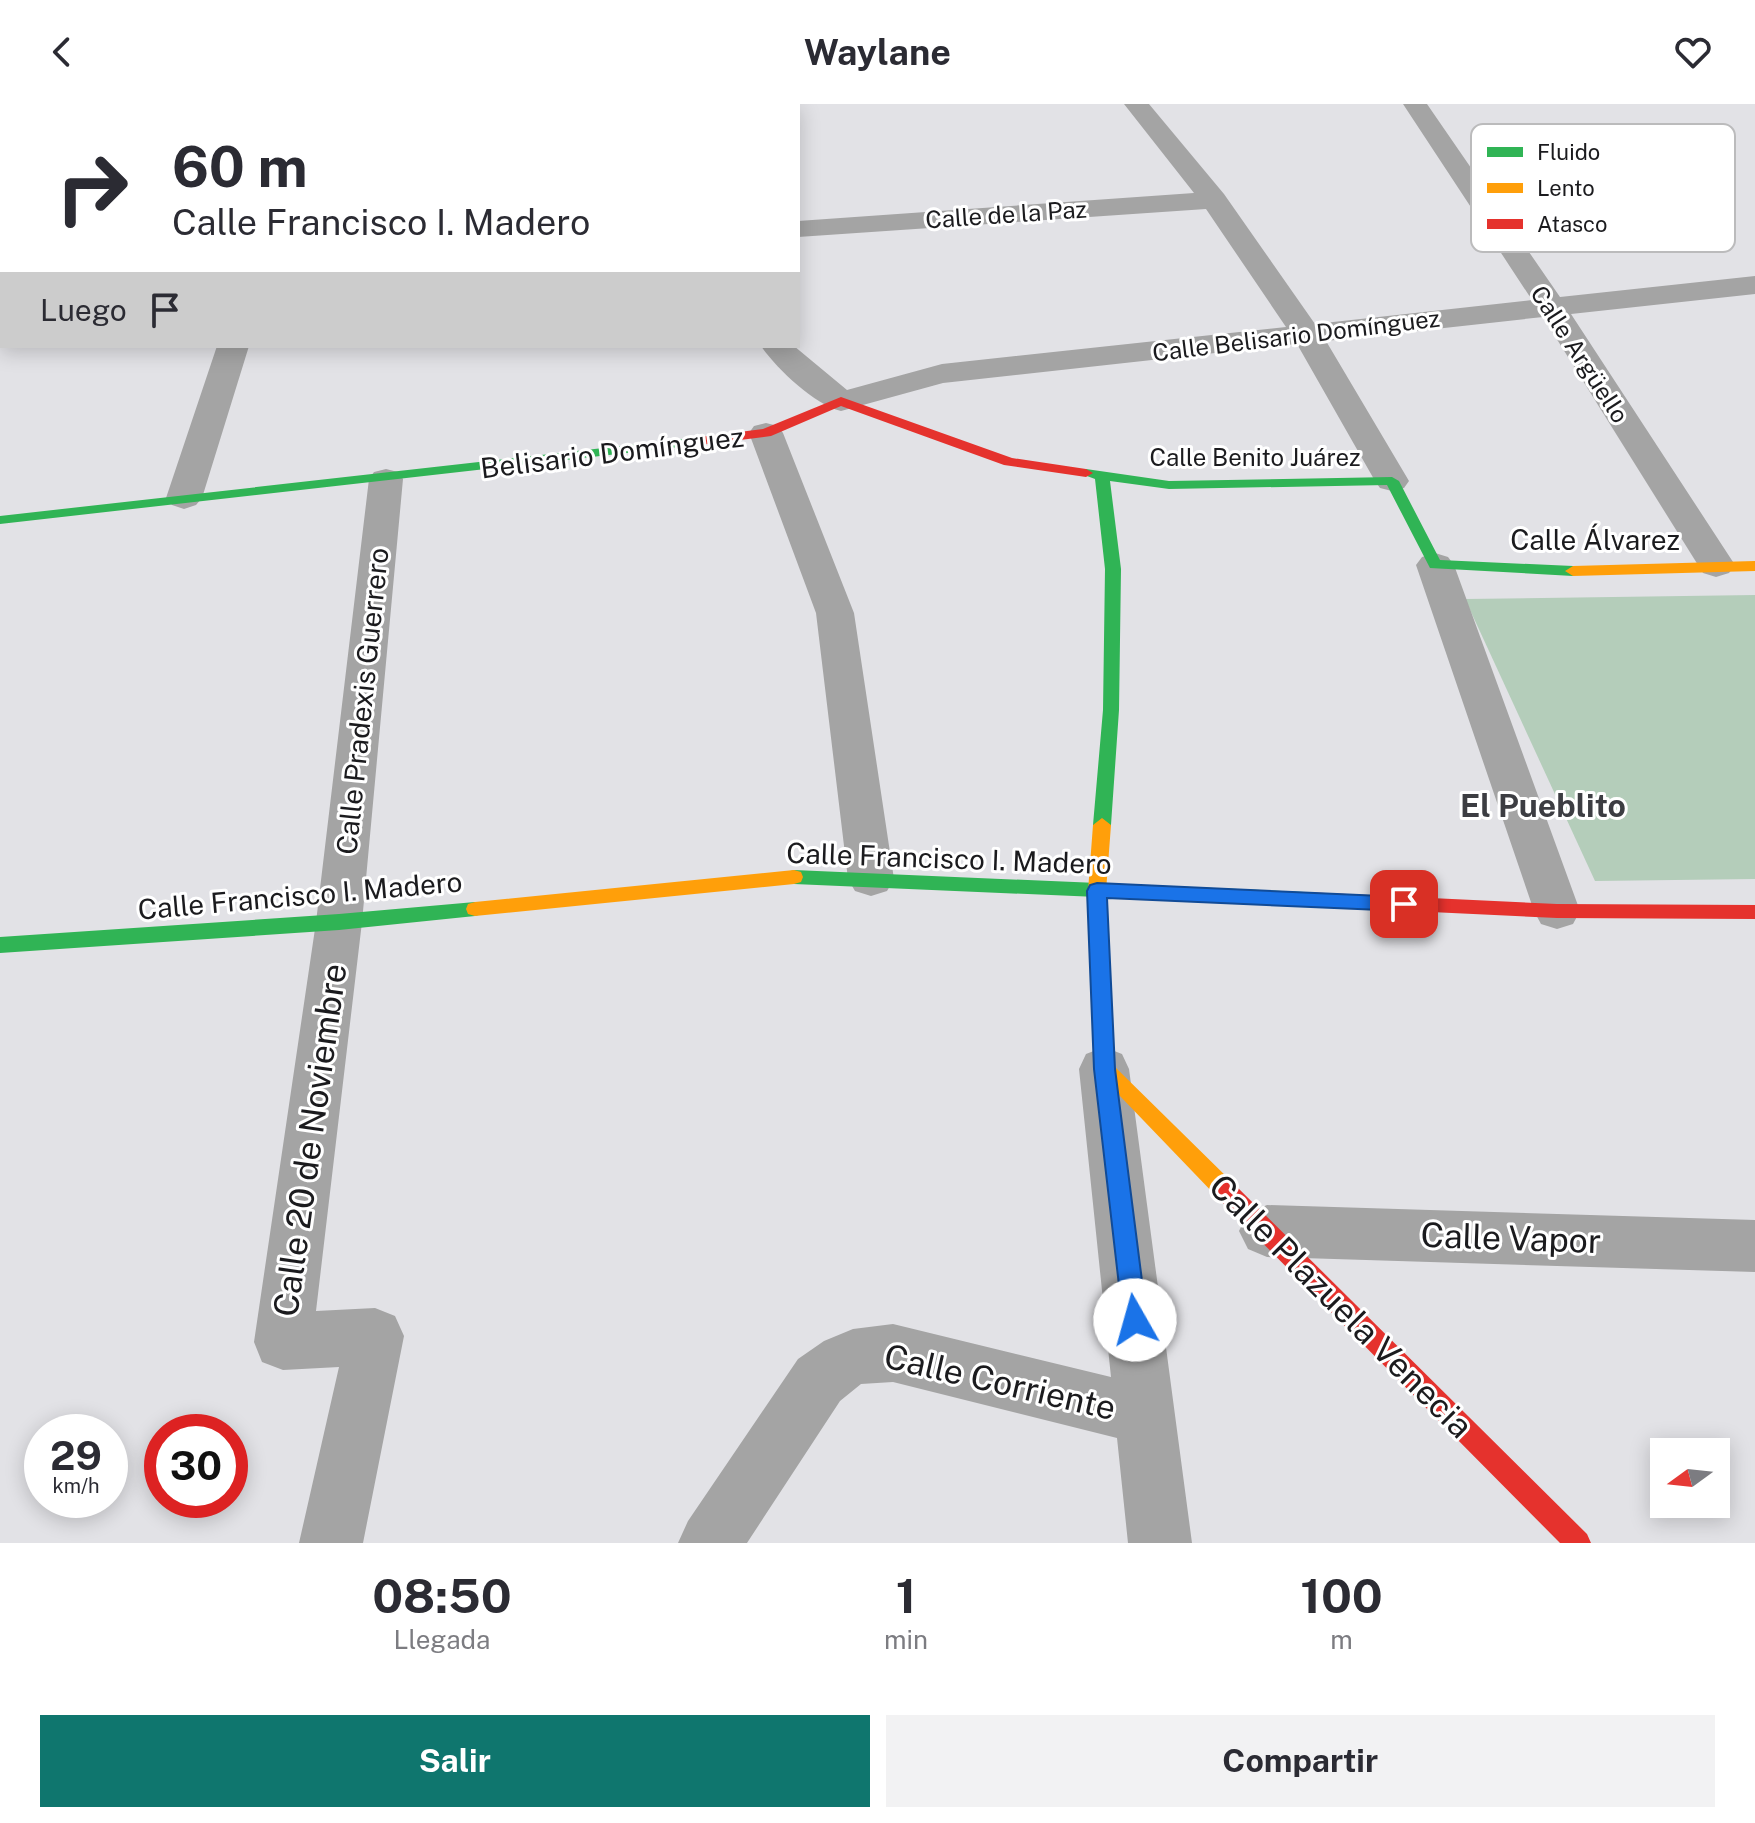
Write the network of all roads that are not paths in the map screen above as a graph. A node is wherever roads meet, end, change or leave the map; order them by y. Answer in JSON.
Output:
{"nodes":[{"id":1,"x":1136,"y":104,"type":"edge"},
{"id":2,"x":1415,"y":104,"type":"edge"},
{"id":3,"x":1471,"y":187,"type":"edge"},
{"id":4,"x":1214,"y":200,"type":"junction"},
{"id":5,"x":800,"y":229,"type":"edge"},
{"id":6,"x":1514,"y":252,"type":"edge"},
{"id":7,"x":1755,"y":285,"type":"edge"},
{"id":8,"x":1550,"y":305,"type":"junction"},
{"id":9,"x":1307,"y":335,"type":"junction"},
{"id":10,"x":232,"y":348,"type":"edge"},
{"id":11,"x":779,"y":348,"type":"edge"},
{"id":12,"x":841,"y":401,"type":"junction"},
{"id":13,"x":766,"y":433,"type":"junction"},
{"id":14,"x":1102,"y":475,"type":"junction"},
{"id":15,"x":386,"y":479,"type":"junction"},
{"id":16,"x":1392,"y":481,"type":"junction"},
{"id":17,"x":184,"y":498,"type":"junction"},
{"id":18,"x":0,"y":520,"type":"edge"},
{"id":19,"x":1435,"y":565,"type":"junction"},
{"id":20,"x":1716,"y":565,"type":"junction"},
{"id":21,"x":1755,"y":566,"type":"edge"},
{"id":22,"x":871,"y":879,"type":"junction"},
{"id":23,"x":1097,"y":891,"type":"junction"},
{"id":24,"x":1557,"y":911,"type":"junction"},
{"id":25,"x":1755,"y":912,"type":"edge"},
{"id":26,"x":339,"y":922,"type":"junction"},
{"id":27,"x":0,"y":945,"type":"edge"},
{"id":28,"x":1104,"y":1069,"type":"junction"},
{"id":29,"x":1267,"y":1231,"type":"junction"},
{"id":30,"x":1755,"y":1246,"type":"edge"},
{"id":31,"x":1146,"y":1415,"type":"junction"},
{"id":32,"x":331,"y":1543,"type":"edge"},
{"id":33,"x":710,"y":1543,"type":"edge"},
{"id":34,"x":1160,"y":1543,"type":"edge"},
{"id":35,"x":1578,"y":1543,"type":"edge"}],
"edges":[{"from":1,"to":4,"type":"street"},
{"from":2,"to":3,"type":"street","name":"Calle Argüello"},
{"from":4,"to":5,"type":"street","name":"Calle de la Paz"},
{"from":4,"to":9,"type":"street"},
{"from":6,"to":8,"type":"street","name":"Calle Argüello"},
{"from":7,"to":8,"type":"street","name":"Calle Belisario Domínguez"},
{"from":8,"to":9,"type":"street","name":"Calle Belisario Domínguez"},
{"from":8,"to":20,"type":"street","name":"Calle Argüello"},
{"from":9,"to":12,"type":"street","name":"Calle Belisario Domínguez"},
{"from":9,"to":16,"type":"street"},
{"from":10,"to":17,"type":"street"},
{"from":11,"to":12,"type":"street"},
{"from":12,"to":13,"type":"street"},
{"from":12,"to":14,"type":"street","name":"Calle Benito Juárez"},
{"from":13,"to":15,"type":"street","name":"Belisario Domínguez"},
{"from":13,"to":22,"type":"street","name":"Belisario Domínguez"},
{"from":14,"to":16,"type":"street","name":"Calle Benito Juárez"},
{"from":14,"to":23,"type":"street"},
{"from":15,"to":17,"type":"street","name":"Belisario Domínguez"},
{"from":15,"to":26,"type":"street","name":"Calle Pradexis Guerrero"},
{"from":16,"to":19,"type":"street"},
{"from":17,"to":18,"type":"street","name":"Belisario Domínguez"},
{"from":19,"to":20,"type":"street","name":"Calle Álvarez"},
{"from":19,"to":24,"type":"street"},
{"from":20,"to":21,"type":"street","name":"Calle Álvarez"},
{"from":22,"to":23,"type":"street","name":"Calle Francisco I. Madero"},
{"from":22,"to":26,"type":"street","name":"Calle Francisco I. Madero"},
{"from":23,"to":24,"type":"street","name":"Calle Francisco I. Madero"},
{"from":23,"to":28,"type":"street"},
{"from":24,"to":25,"type":"street","name":"Calle Francisco I. Madero"},
{"from":26,"to":27,"type":"street","name":"Calle Francisco I. Madero"},
{"from":26,"to":32,"type":"street","name":"Calle 20 de Noviembre"},
{"from":28,"to":29,"type":"street","name":"Calle Plazuela Venecia"},
{"from":28,"to":31,"type":"street"},
{"from":29,"to":30,"type":"street","name":"Calle Vapor"},
{"from":29,"to":35,"type":"street","name":"Calle Plazuela Venecia"},
{"from":31,"to":33,"type":"street","name":"Calle Corriente"},
{"from":31,"to":34,"type":"street"}]}
